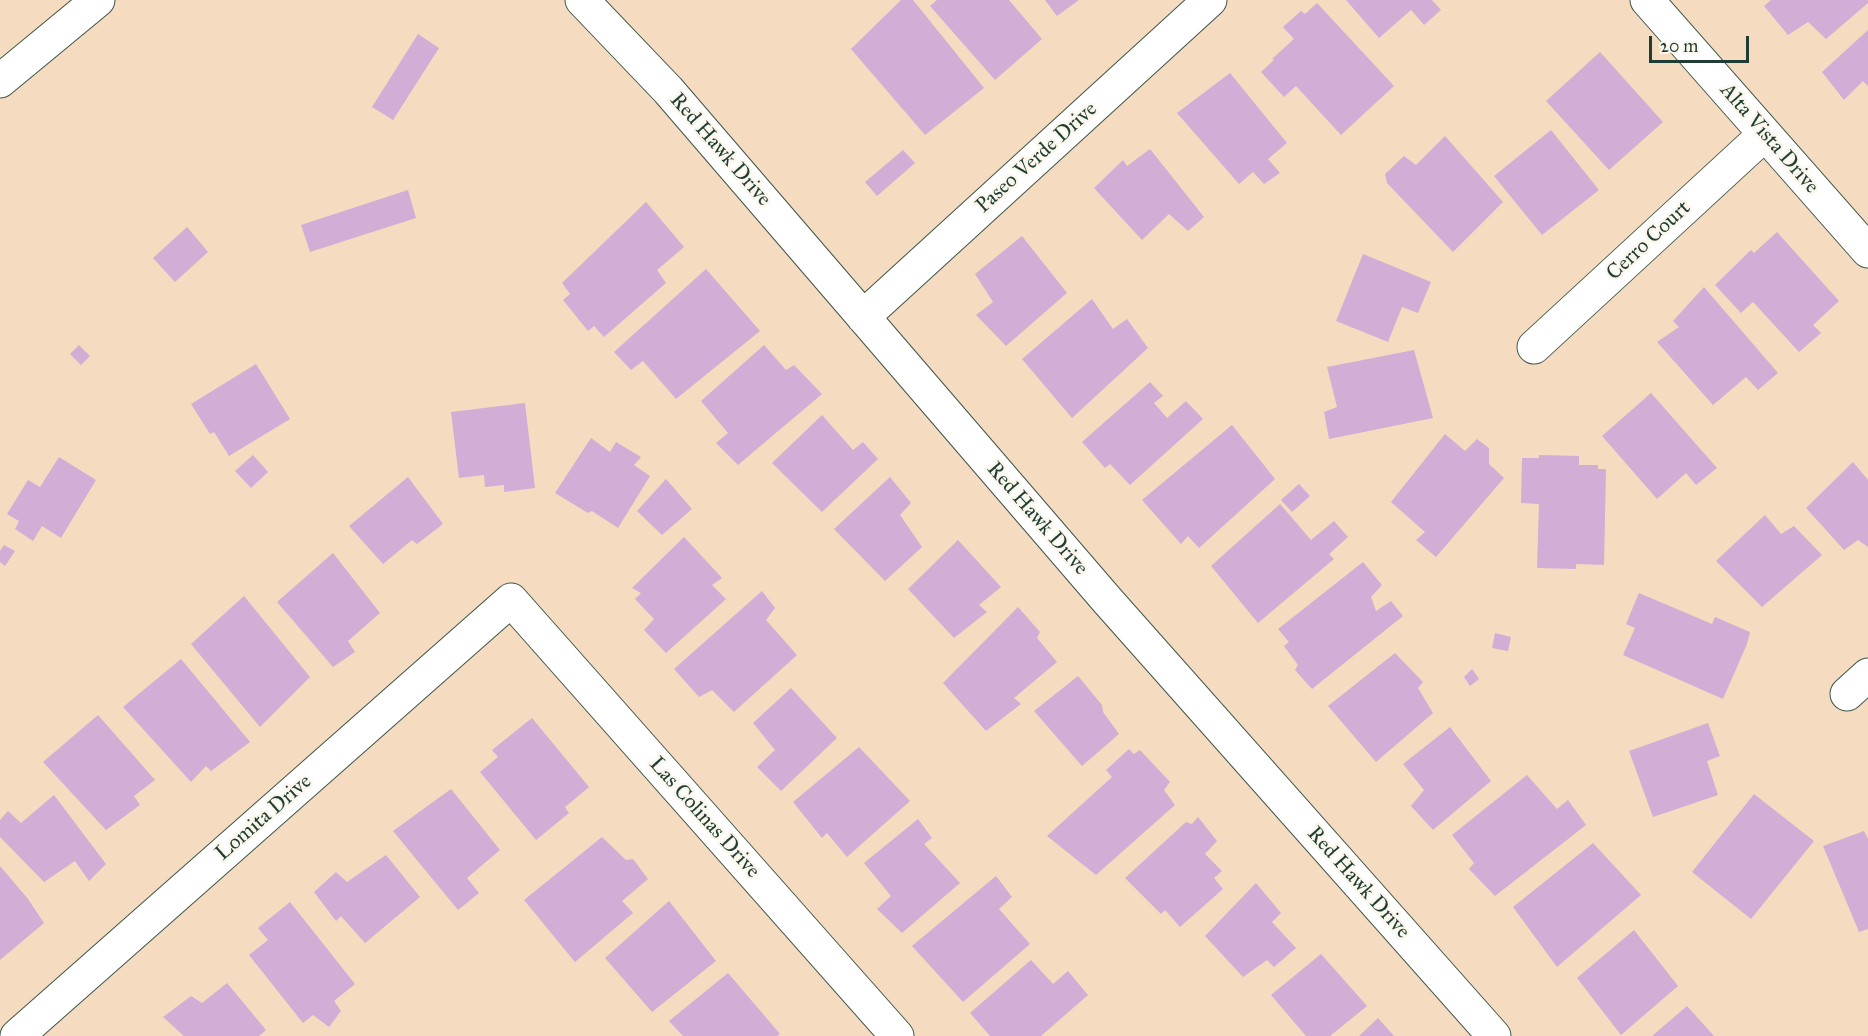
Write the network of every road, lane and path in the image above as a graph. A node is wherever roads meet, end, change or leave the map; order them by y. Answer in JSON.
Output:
{"nodes":[{"id":1,"x":98,"y":0,"type":"edge"},
{"id":2,"x":582,"y":0,"type":"edge"},
{"id":3,"x":1210,"y":0,"type":"edge"},
{"id":4,"x":1647,"y":0,"type":"edge"},
{"id":5,"x":0,"y":81,"type":"edge"},
{"id":6,"x":1765,"y":135,"type":"junction"},
{"id":7,"x":1868,"y":251,"type":"edge"},
{"id":8,"x":864,"y":317,"type":"junction"},
{"id":9,"x":1534,"y":347,"type":"dead end"},
{"id":10,"x":511,"y":600,"type":"joint"},
{"id":11,"x":17,"y":1036,"type":"edge"},
{"id":12,"x":897,"y":1036,"type":"edge"},
{"id":13,"x":1494,"y":1036,"type":"edge"}],
"edges":[{"from":1,"to":5,"type":"street"},
{"from":2,"to":8,"type":"street","name":"Red Hawk Drive"},
{"from":3,"to":8,"type":"street","name":"Paseo Verde Drive"},
{"from":4,"to":6,"type":"street","name":"Alta Vista Drive"},
{"from":6,"to":7,"type":"street","name":"Alta Vista Drive"},
{"from":6,"to":9,"type":"street","name":"Cerro Court"},
{"from":8,"to":13,"type":"street","name":"Red Hawk Drive"},
{"from":10,"to":11,"type":"street","name":"Lomita Drive"},
{"from":10,"to":12,"type":"street","name":"Las Colinas Drive"}]}
